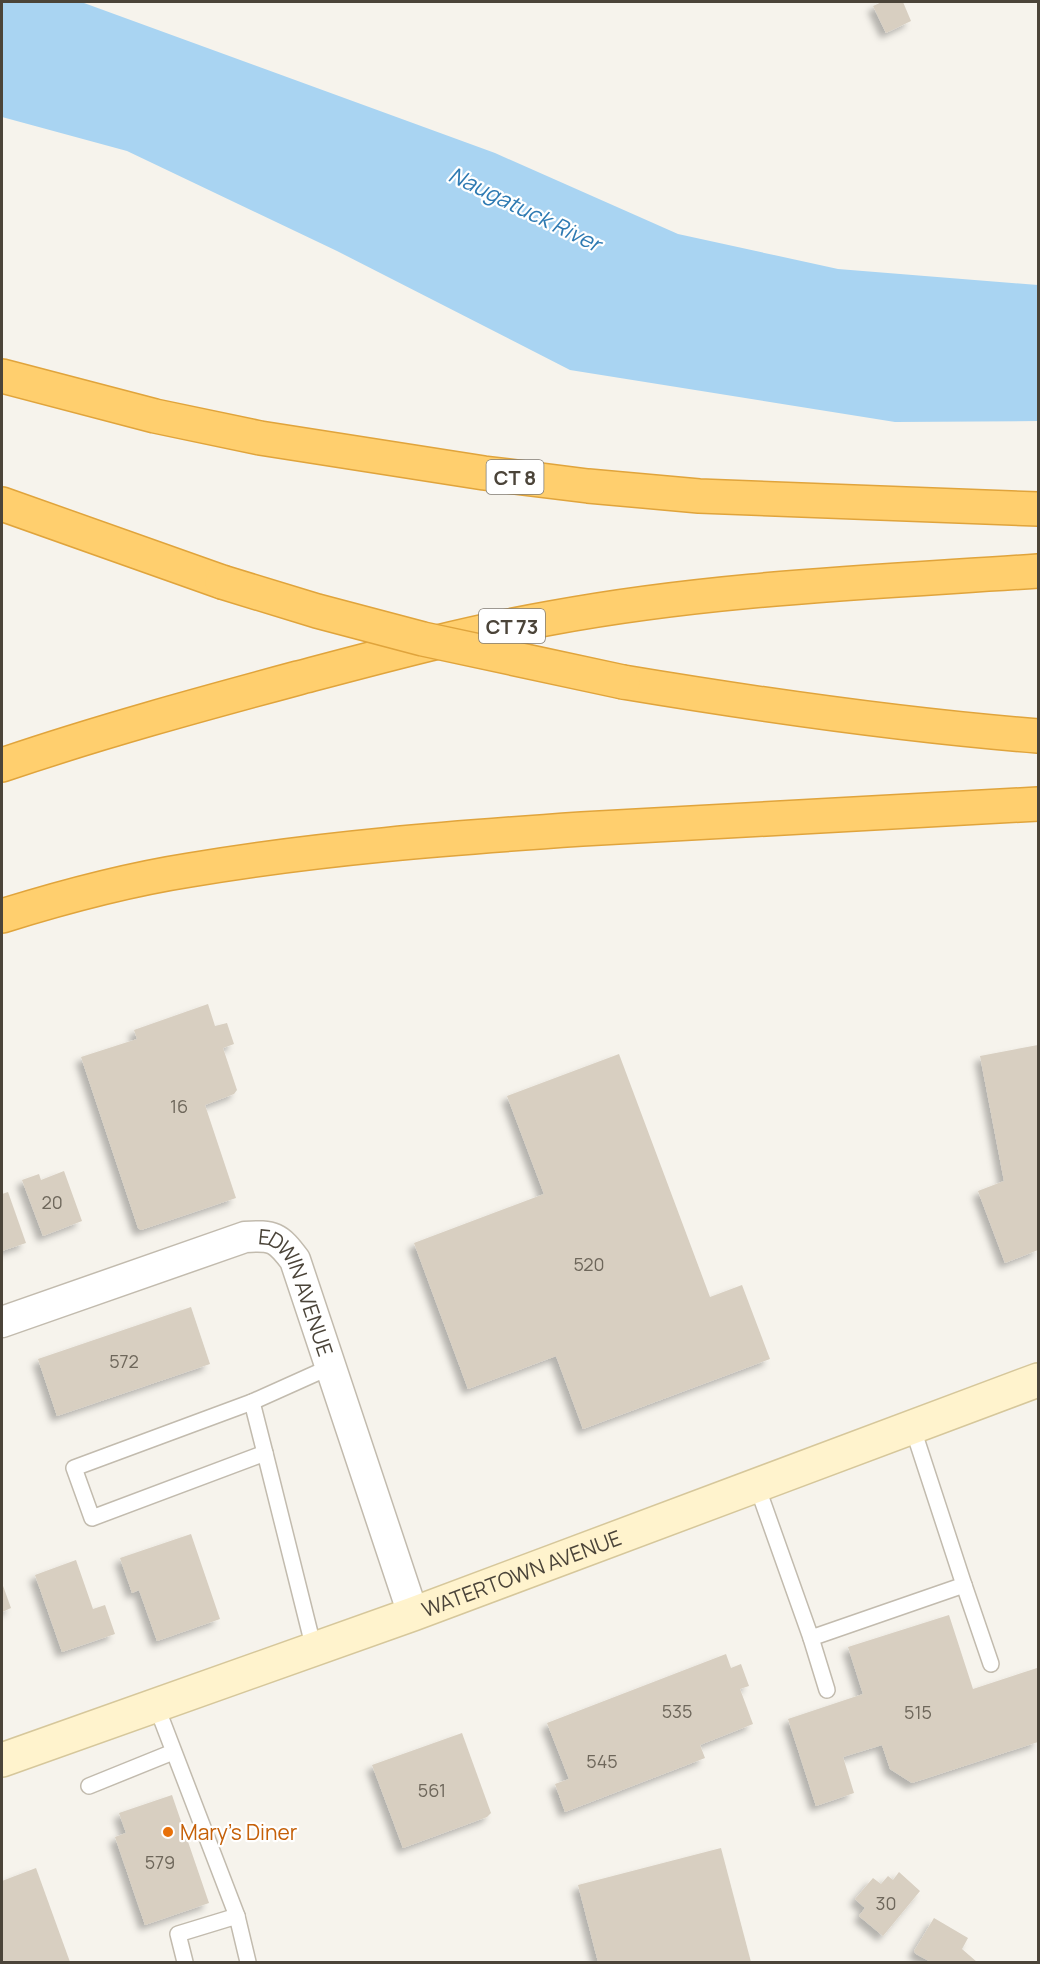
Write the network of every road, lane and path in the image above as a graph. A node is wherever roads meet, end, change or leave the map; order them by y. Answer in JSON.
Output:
{"nodes":[{"id":1,"x":2,"y":376,"type":"edge"},
{"id":2,"x":2,"y":504,"type":"edge"},
{"id":3,"x":1038,"y":509,"type":"edge"},
{"id":4,"x":1038,"y":571,"type":"edge"},
{"id":5,"x":1038,"y":736,"type":"edge"},
{"id":6,"x":2,"y":765,"type":"edge"},
{"id":7,"x":1038,"y":804,"type":"edge"},
{"id":8,"x":2,"y":916,"type":"edge"},
{"id":9,"x":2,"y":1322,"type":"edge"},
{"id":10,"x":330,"y":1367,"type":"junction"},
{"id":11,"x":1038,"y":1380,"type":"edge"},
{"id":12,"x":252,"y":1402,"type":"junction"},
{"id":13,"x":912,"y":1426,"type":"junction"},
{"id":14,"x":265,"y":1453,"type":"junction"},
{"id":15,"x":757,"y":1486,"type":"junction"},
{"id":16,"x":964,"y":1586,"type":"junction"},
{"id":17,"x":413,"y":1614,"type":"junction"},
{"id":18,"x":811,"y":1638,"type":"junction"},
{"id":19,"x":314,"y":1649,"type":"junction"},
{"id":20,"x":991,"y":1664,"type":"dead end"},
{"id":21,"x":827,"y":1690,"type":"dead end"},
{"id":22,"x":156,"y":1705,"type":"junction"},
{"id":23,"x":173,"y":1752,"type":"junction"},
{"id":24,"x":2,"y":1760,"type":"edge"},
{"id":25,"x":89,"y":1785,"type":"dead end"},
{"id":26,"x":237,"y":1916,"type":"junction"},
{"id":27,"x":185,"y":1962,"type":"edge"},
{"id":28,"x":248,"y":1962,"type":"edge"}],
"edges":[{"from":1,"to":3,"type":"highway","number":"CT 8"},
{"from":2,"to":5,"type":"highway","bridge":true},
{"from":4,"to":6,"type":"highway","number":"CT 73"},
{"from":7,"to":8,"type":"highway"},
{"from":9,"to":10,"type":"street","name":"EDWIN AVENUE"},
{"from":10,"to":12,"type":"lane"},
{"from":10,"to":17,"type":"street","name":"EDWIN AVENUE"},
{"from":11,"to":13,"type":"main road","name":"WATERTOWN AVENUE"},
{"from":12,"to":14,"type":"lane"},
{"from":12,"to":14,"type":"lane"},
{"from":13,"to":15,"type":"main road","name":"WATERTOWN AVENUE"},
{"from":13,"to":16,"type":"lane"},
{"from":14,"to":19,"type":"lane"},
{"from":15,"to":17,"type":"main road","name":"WATERTOWN AVENUE"},
{"from":15,"to":18,"type":"lane"},
{"from":16,"to":18,"type":"lane"},
{"from":16,"to":20,"type":"lane"},
{"from":17,"to":19,"type":"main road","name":"WATERTOWN AVENUE"},
{"from":18,"to":21,"type":"lane"},
{"from":19,"to":22,"type":"main road","name":"WATERTOWN AVENUE"},
{"from":22,"to":23,"type":"lane"},
{"from":22,"to":24,"type":"main road","name":"WATERTOWN AVENUE"},
{"from":23,"to":25,"type":"lane"},
{"from":23,"to":26,"type":"lane"},
{"from":26,"to":27,"type":"lane"},
{"from":26,"to":28,"type":"lane"}]}
